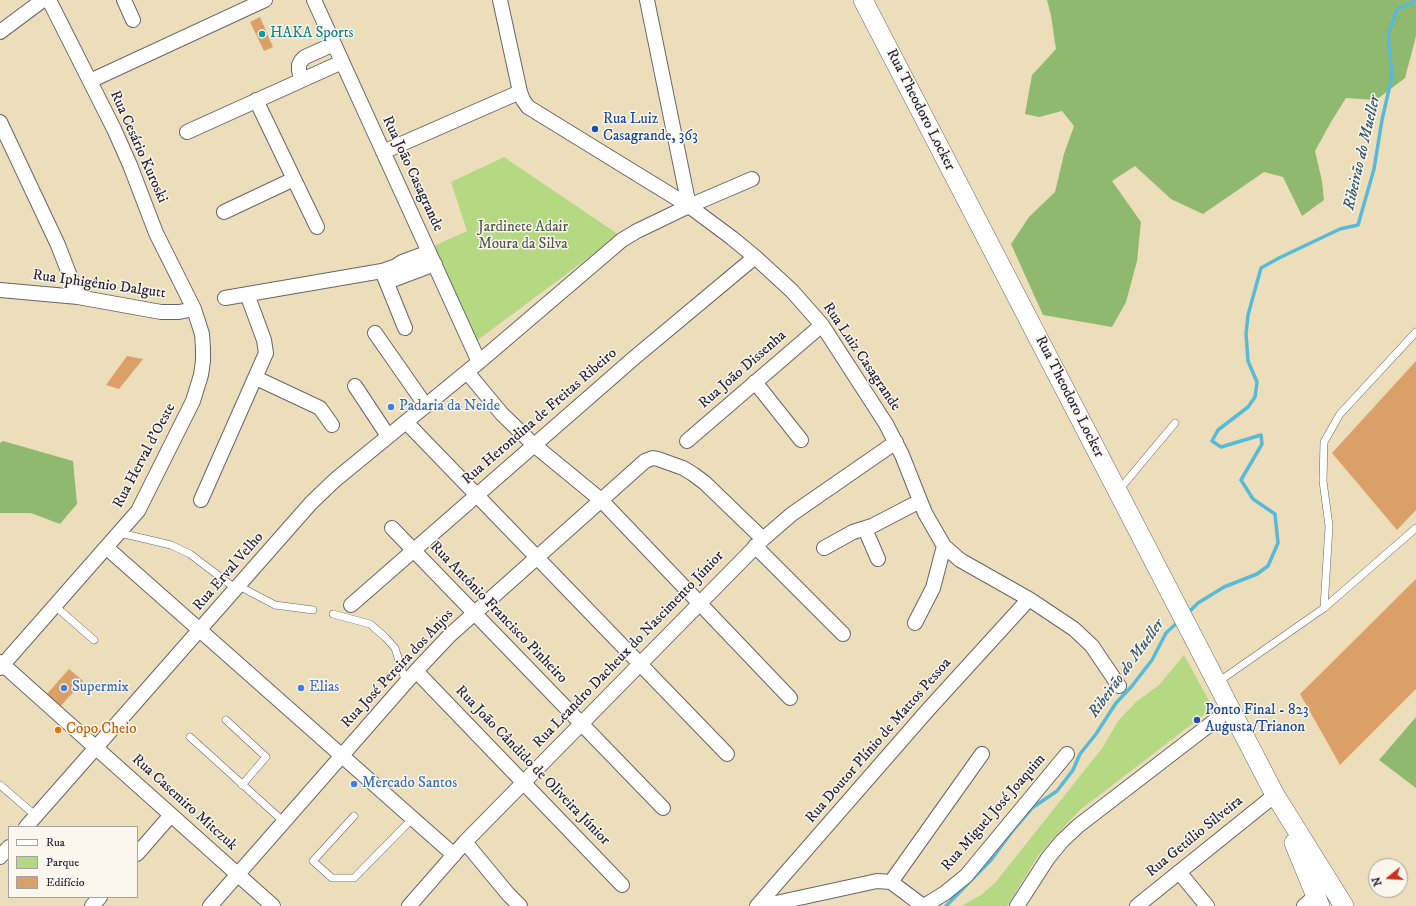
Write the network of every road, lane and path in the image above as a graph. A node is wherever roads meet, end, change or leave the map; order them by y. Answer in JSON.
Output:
{"nodes":[{"id":1,"x":43,"y":0,"type":"edge"},
{"id":2,"x":49,"y":0,"type":"edge"},
{"id":3,"x":124,"y":0,"type":"edge"},
{"id":4,"x":265,"y":0,"type":"edge"},
{"id":5,"x":314,"y":0,"type":"edge"},
{"id":6,"x":500,"y":0,"type":"edge"},
{"id":7,"x":647,"y":0,"type":"edge"},
{"id":8,"x":863,"y":0,"type":"edge"},
{"id":9,"x":133,"y":20,"type":"dead end"},
{"id":10,"x":0,"y":32,"type":"edge"},
{"id":11,"x":334,"y":44,"type":"junction"},
{"id":12,"x":342,"y":62,"type":"junction"},
{"id":13,"x":301,"y":80,"type":"junction"},
{"id":14,"x":90,"y":81,"type":"junction"},
{"id":15,"x":520,"y":92,"type":"junction"},
{"id":16,"x":256,"y":100,"type":"junction"},
{"id":17,"x":0,"y":122,"type":"edge"},
{"id":18,"x":186,"y":132,"type":"dead end"},
{"id":19,"x":383,"y":152,"type":"junction"},
{"id":20,"x":294,"y":179,"type":"junction"},
{"id":21,"x":752,"y":179,"type":"dead end"},
{"id":22,"x":689,"y":206,"type":"junction"},
{"id":23,"x":224,"y":212,"type":"dead end"},
{"id":24,"x":317,"y":227,"type":"dead end"},
{"id":25,"x":429,"y":252,"type":"junction"},
{"id":26,"x":755,"y":257,"type":"junction"},
{"id":27,"x":435,"y":264,"type":"junction"},
{"id":28,"x":385,"y":277,"type":"junction"},
{"id":29,"x":0,"y":290,"type":"edge"},
{"id":30,"x":247,"y":294,"type":"junction"},
{"id":31,"x":78,"y":297,"type":"junction"},
{"id":32,"x":225,"y":298,"type":"dead end"},
{"id":33,"x":194,"y":309,"type":"junction"},
{"id":34,"x":822,"y":324,"type":"junction"},
{"id":35,"x":405,"y":328,"type":"dead end"},
{"id":36,"x":1416,"y":332,"type":"edge"},
{"id":37,"x":375,"y":333,"type":"dead end"},
{"id":38,"x":479,"y":362,"type":"junction"},
{"id":39,"x":467,"y":372,"type":"junction"},
{"id":40,"x":256,"y":378,"type":"junction"},
{"id":41,"x":755,"y":382,"type":"junction"},
{"id":42,"x":355,"y":386,"type":"dead end"},
{"id":43,"x":426,"y":406,"type":"junction"},
{"id":44,"x":406,"y":422,"type":"junction"},
{"id":45,"x":1175,"y":423,"type":"dead end"},
{"id":46,"x":332,"y":425,"type":"dead end"},
{"id":47,"x":388,"y":436,"type":"junction"},
{"id":48,"x":687,"y":440,"type":"dead end"},
{"id":49,"x":801,"y":440,"type":"dead end"},
{"id":50,"x":896,"y":442,"type":"junction"},
{"id":51,"x":534,"y":445,"type":"junction"},
{"id":52,"x":1117,"y":491,"type":"junction"},
{"id":53,"x":476,"y":495,"type":"junction"},
{"id":54,"x":201,"y":500,"type":"dead end"},
{"id":55,"x":601,"y":500,"type":"junction"},
{"id":56,"x":920,"y":501,"type":"junction"},
{"id":57,"x":392,"y":528,"type":"dead end"},
{"id":58,"x":1416,"y":528,"type":"edge"},
{"id":59,"x":865,"y":529,"type":"junction"},
{"id":60,"x":120,"y":533,"type":"junction"},
{"id":61,"x":759,"y":542,"type":"junction"},
{"id":62,"x":944,"y":546,"type":"junction"},
{"id":63,"x":107,"y":548,"type":"junction"},
{"id":64,"x":824,"y":548,"type":"dead end"},
{"id":65,"x":413,"y":550,"type":"junction"},
{"id":66,"x":537,"y":558,"type":"junction"},
{"id":67,"x":878,"y":559,"type":"dead end"},
{"id":68,"x":237,"y":587,"type":"junction"},
{"id":69,"x":1029,"y":600,"type":"junction"},
{"id":70,"x":699,"y":603,"type":"junction"},
{"id":71,"x":351,"y":605,"type":"dead end"},
{"id":72,"x":55,"y":606,"type":"junction"},
{"id":73,"x":1324,"y":608,"type":"junction"},
{"id":74,"x":313,"y":610,"type":"dead end"},
{"id":75,"x":475,"y":613,"type":"junction"},
{"id":76,"x":334,"y":614,"type":"dead end"},
{"id":77,"x":915,"y":623,"type":"dead end"},
{"id":78,"x":200,"y":630,"type":"junction"},
{"id":79,"x":843,"y":634,"type":"dead end"},
{"id":80,"x":94,"y":640,"type":"dead end"},
{"id":81,"x":640,"y":664,"type":"junction"},
{"id":82,"x":1,"y":665,"type":"edge"},
{"id":83,"x":416,"y":671,"type":"junction"},
{"id":84,"x":406,"y":683,"type":"junction"},
{"id":85,"x":1217,"y":683,"type":"junction"},
{"id":86,"x":1119,"y":686,"type":"dead end"},
{"id":87,"x":790,"y":698,"type":"dead end"},
{"id":88,"x":1230,"y":709,"type":"junction"},
{"id":89,"x":226,"y":720,"type":"dead end"},
{"id":90,"x":582,"y":723,"type":"junction"},
{"id":91,"x":190,"y":737,"type":"dead end"},
{"id":92,"x":96,"y":748,"type":"junction"},
{"id":93,"x":727,"y":754,"type":"dead end"},
{"id":94,"x":982,"y":754,"type":"dead end"},
{"id":95,"x":1067,"y":754,"type":"dead end"},
{"id":96,"x":342,"y":756,"type":"junction"},
{"id":97,"x":524,"y":782,"type":"junction"},
{"id":98,"x":0,"y":785,"type":"edge"},
{"id":99,"x":242,"y":785,"type":"junction"},
{"id":100,"x":1275,"y":795,"type":"junction"},
{"id":101,"x":663,"y":808,"type":"dead end"},
{"id":102,"x":171,"y":815,"type":"junction"},
{"id":103,"x":36,"y":816,"type":"junction"},
{"id":104,"x":354,"y":816,"type":"dead end"},
{"id":105,"x":412,"y":819,"type":"junction"},
{"id":106,"x":284,"y":822,"type":"junction"},
{"id":107,"x":27,"y":826,"type":"edge"},
{"id":108,"x":465,"y":842,"type":"junction"},
{"id":109,"x":8,"y":848,"type":"edge"},
{"id":110,"x":138,"y":853,"type":"edge"},
{"id":111,"x":454,"y":855,"type":"junction"},
{"id":112,"x":0,"y":857,"type":"edge"},
{"id":113,"x":1179,"y":872,"type":"junction"},
{"id":114,"x":238,"y":874,"type":"junction"},
{"id":115,"x":891,"y":882,"type":"junction"},
{"id":116,"x":622,"y":885,"type":"dead end"},
{"id":117,"x":99,"y":898,"type":"edge"},
{"id":118,"x":1313,"y":903,"type":"edge"},
{"id":119,"x":1023,"y":904,"type":"edge"},
{"id":120,"x":92,"y":906,"type":"edge"},
{"id":121,"x":210,"y":906,"type":"edge"},
{"id":122,"x":273,"y":906,"type":"edge"},
{"id":123,"x":409,"y":906,"type":"edge"},
{"id":124,"x":520,"y":906,"type":"edge"},
{"id":125,"x":757,"y":906,"type":"edge"},
{"id":126,"x":762,"y":906,"type":"edge"},
{"id":127,"x":923,"y":906,"type":"edge"},
{"id":128,"x":1137,"y":906,"type":"edge"},
{"id":129,"x":1207,"y":906,"type":"edge"},
{"id":130,"x":1344,"y":906,"type":"edge"}],
"edges":[{"from":1,"to":10,"type":"street"},
{"from":2,"to":14,"type":"street","name":"Rua Cesário Kuroski"},
{"from":3,"to":9,"type":"street"},
{"from":4,"to":14,"type":"street"},
{"from":5,"to":11,"type":"street","name":"Rua João Casagrande"},
{"from":6,"to":15,"type":"street","name":"Rua Luiz Casagrande"},
{"from":7,"to":22,"type":"street"},
{"from":8,"to":52,"type":"main road","name":"Rua Theodoro Locker"},
{"from":11,"to":12,"type":"street","name":"Rua João Casagrande"},
{"from":11,"to":13,"type":"street"},
{"from":12,"to":13,"type":"street"},
{"from":12,"to":19,"type":"street","name":"Rua João Casagrande"},
{"from":13,"to":16,"type":"street"},
{"from":14,"to":33,"type":"street","name":"Rua Cesário Kuroski"},
{"from":15,"to":19,"type":"street"},
{"from":15,"to":22,"type":"street","name":"Rua Luiz Casagrande"},
{"from":16,"to":18,"type":"street"},
{"from":16,"to":20,"type":"street"},
{"from":17,"to":31,"type":"street"},
{"from":19,"to":25,"type":"street","name":"Rua João Casagrande"},
{"from":20,"to":23,"type":"street"},
{"from":20,"to":24,"type":"street"},
{"from":21,"to":22,"type":"street","name":"Rua Erval Velho"},
{"from":22,"to":26,"type":"street","name":"Rua Luiz Casagrande"},
{"from":22,"to":38,"type":"street","name":"Rua Erval Velho"},
{"from":25,"to":27,"type":"street","name":"Rua João Casagrande"},
{"from":25,"to":28,"type":"street"},
{"from":26,"to":34,"type":"street","name":"Rua Luiz Casagrande"},
{"from":26,"to":51,"type":"street","name":"Rua Herondina de Freitas Ribeiro"},
{"from":27,"to":28,"type":"street"},
{"from":27,"to":38,"type":"street","name":"Rua João Casagrande"},
{"from":28,"to":30,"type":"street"},
{"from":28,"to":35,"type":"street"},
{"from":29,"to":31,"type":"street","name":"Rua Iphigênio Dalgutt"},
{"from":30,"to":32,"type":"street"},
{"from":30,"to":40,"type":"street"},
{"from":31,"to":33,"type":"street","name":"Rua Iphigênio Dalgutt"},
{"from":33,"to":60,"type":"street","name":"Rua Herval d'Oeste"},
{"from":34,"to":41,"type":"street","name":"Rua João Dissenha"},
{"from":34,"to":50,"type":"street","name":"Rua Luiz Casagrande"},
{"from":36,"to":73,"type":"lane"},
{"from":37,"to":43,"type":"street"},
{"from":38,"to":39,"type":"street","name":"Rua Erval Velho"},
{"from":39,"to":43,"type":"street","name":"Rua Erval Velho"},
{"from":39,"to":51,"type":"street"},
{"from":40,"to":46,"type":"street"},
{"from":40,"to":54,"type":"street"},
{"from":41,"to":48,"type":"street","name":"Rua João Dissenha"},
{"from":41,"to":49,"type":"street"},
{"from":42,"to":47,"type":"street"},
{"from":43,"to":44,"type":"street","name":"Rua Erval Velho"},
{"from":44,"to":47,"type":"street","name":"Rua Erval Velho"},
{"from":44,"to":53,"type":"street"},
{"from":45,"to":52,"type":"lane"},
{"from":47,"to":68,"type":"street","name":"Rua Erval Velho"},
{"from":50,"to":56,"type":"street","name":"Rua Luiz Casagrande"},
{"from":50,"to":61,"type":"street","name":"Rua Leandro Dacheux do Nascimento Júnior"},
{"from":51,"to":53,"type":"street","name":"Rua Herondina de Freitas Ribeiro"},
{"from":51,"to":55,"type":"street"},
{"from":52,"to":85,"type":"main road","name":"Rua Theodoro Locker"},
{"from":53,"to":65,"type":"street","name":"Rua Herondina de Freitas Ribeiro"},
{"from":53,"to":66,"type":"street"},
{"from":55,"to":61,"type":"street","name":"Rua José Pereira dos Anjos"},
{"from":55,"to":66,"type":"street","name":"Rua José Pereira dos Anjos"},
{"from":55,"to":70,"type":"street"},
{"from":56,"to":59,"type":"street"},
{"from":56,"to":62,"type":"street","name":"Rua Luiz Casagrande"},
{"from":57,"to":65,"type":"street","name":"Rua Antônio Francisco Pinheiro"},
{"from":58,"to":73,"type":"lane"},
{"from":59,"to":64,"type":"street"},
{"from":59,"to":67,"type":"street"},
{"from":60,"to":63,"type":"street","name":"Rua Herval d'Oeste"},
{"from":60,"to":68,"type":"lane"},
{"from":61,"to":70,"type":"street","name":"Rua Leandro Dacheux do Nascimento Júnior"},
{"from":61,"to":79,"type":"street"},
{"from":62,"to":69,"type":"street","name":"Rua Luiz Casagrande"},
{"from":62,"to":77,"type":"street"},
{"from":63,"to":72,"type":"street","name":"Rua Herval d'Oeste"},
{"from":63,"to":78,"type":"street"},
{"from":65,"to":71,"type":"street","name":"Rua Herondina de Freitas Ribeiro"},
{"from":65,"to":75,"type":"street","name":"Rua Antônio Francisco Pinheiro"},
{"from":66,"to":75,"type":"street","name":"Rua José Pereira dos Anjos"},
{"from":66,"to":81,"type":"street"},
{"from":68,"to":74,"type":"lane"},
{"from":68,"to":78,"type":"street","name":"Rua Erval Velho"},
{"from":69,"to":86,"type":"street","name":"Rua Luiz Casagrande"},
{"from":69,"to":125,"type":"street","name":"Rua Doutor Plínio de Mattos Pessoa"},
{"from":70,"to":81,"type":"street","name":"Rua Leandro Dacheux do Nascimento Júnior"},
{"from":70,"to":87,"type":"street"},
{"from":72,"to":80,"type":"lane"},
{"from":72,"to":82,"type":"street","name":"Rua Herval d'Oeste"},
{"from":73,"to":85,"type":"lane"},
{"from":75,"to":83,"type":"street","name":"Rua José Pereira dos Anjos"},
{"from":75,"to":90,"type":"street","name":"Rua Antônio Francisco Pinheiro"},
{"from":76,"to":84,"type":"lane"},
{"from":78,"to":92,"type":"street","name":"Rua Erval Velho"},
{"from":78,"to":96,"type":"street"},
{"from":81,"to":90,"type":"street","name":"Rua Leandro Dacheux do Nascimento Júnior"},
{"from":81,"to":93,"type":"street"},
{"from":82,"to":92,"type":"street","name":"Rua Casemiro Mitczuk"},
{"from":83,"to":84,"type":"street","name":"Rua José Pereira dos Anjos"},
{"from":83,"to":97,"type":"street","name":"Rua João Cândido de Oliveira Júnior"},
{"from":84,"to":96,"type":"street","name":"Rua José Pereira dos Anjos"},
{"from":85,"to":88,"type":"main road","name":"Rua Theodoro Locker"},
{"from":88,"to":100,"type":"main road","name":"Rua Theodoro Locker"},
{"from":88,"to":119,"type":"street"},
{"from":89,"to":99,"type":"lane"},
{"from":90,"to":97,"type":"street","name":"Rua Leandro Dacheux do Nascimento Júnior"},
{"from":90,"to":101,"type":"street","name":"Rua Antônio Francisco Pinheiro"},
{"from":91,"to":99,"type":"lane"},
{"from":92,"to":102,"type":"street","name":"Rua Casemiro Mitczuk"},
{"from":92,"to":103,"type":"street","name":"Rua Erval Velho"},
{"from":94,"to":115,"type":"street"},
{"from":95,"to":127,"type":"street","name":"Rua Miguel José Joaquim"},
{"from":96,"to":105,"type":"street"},
{"from":96,"to":106,"type":"street","name":"Rua José Pereira dos Anjos"},
{"from":97,"to":108,"type":"street","name":"Rua Leandro Dacheux do Nascimento Júnior"},
{"from":97,"to":116,"type":"street","name":"Rua João Cândido de Oliveira Júnior"},
{"from":98,"to":103,"type":"lane"},
{"from":99,"to":106,"type":"lane"},
{"from":100,"to":113,"type":"street","name":"Rua Getúlio Silveira"},
{"from":100,"to":118,"type":"main road","name":"Rua Theodoro Locker"},
{"from":100,"to":130,"type":"main road","name":"Rua Theodoro Locker"},
{"from":102,"to":110,"type":"street"},
{"from":102,"to":114,"type":"street","name":"Rua Casemiro Mitczuk"},
{"from":103,"to":107,"type":"street","name":"Rua Erval Velho"},
{"from":104,"to":105,"type":"lane"},
{"from":105,"to":111,"type":"street"},
{"from":106,"to":114,"type":"street","name":"Rua José Pereira dos Anjos"},
{"from":108,"to":111,"type":"street","name":"Rua Leandro Dacheux do Nascimento Júnior"},
{"from":108,"to":124,"type":"street"},
{"from":109,"to":112,"type":"street"},
{"from":111,"to":123,"type":"street","name":"Rua Leandro Dacheux do Nascimento Júnior"},
{"from":113,"to":128,"type":"street","name":"Rua Getúlio Silveira"},
{"from":113,"to":129,"type":"street"},
{"from":114,"to":121,"type":"street","name":"Rua José Pereira dos Anjos"},
{"from":114,"to":122,"type":"street","name":"Rua Casemiro Mitczuk"},
{"from":115,"to":126,"type":"street"},
{"from":115,"to":127,"type":"street"},
{"from":117,"to":120,"type":"street"}]}
